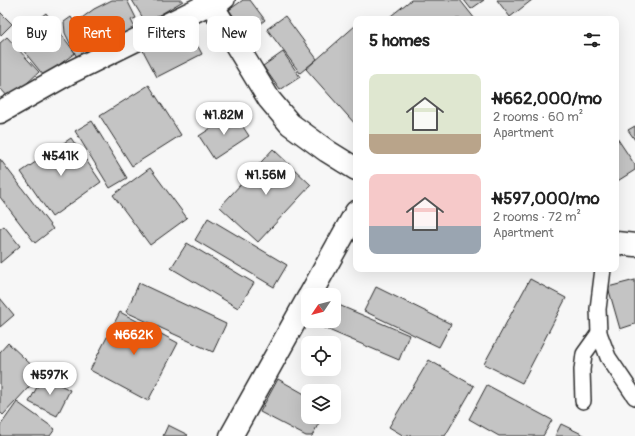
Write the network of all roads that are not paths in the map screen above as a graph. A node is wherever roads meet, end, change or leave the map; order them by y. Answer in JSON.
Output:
{"nodes":[{"id":1,"x":216,"y":3,"type":"edge"},
{"id":2,"x":0,"y":112,"type":"edge"},
{"id":3,"x":353,"y":167,"type":"edge"},
{"id":4,"x":353,"y":217,"type":"edge"},
{"id":5,"x":619,"y":243,"type":"edge"},
{"id":6,"x":635,"y":245,"type":"edge"},
{"id":7,"x":603,"y":272,"type":"edge"},
{"id":8,"x":314,"y":288,"type":"edge"},
{"id":9,"x":301,"y":311,"type":"edge"},
{"id":10,"x":599,"y":333,"type":"junction"},
{"id":11,"x":635,"y":397,"type":"edge"},
{"id":12,"x":583,"y":402,"type":"dead end"},
{"id":13,"x":231,"y":436,"type":"edge"}],
"edges":[{"from":1,"to":2,"type":"street"},
{"from":1,"to":3,"type":"street"},
{"from":4,"to":8,"type":"street"},
{"from":5,"to":6,"type":"street"},
{"from":7,"to":10,"type":"lane"},
{"from":9,"to":13,"type":"street"},
{"from":10,"to":11,"type":"lane"},
{"from":10,"to":12,"type":"lane"}]}
